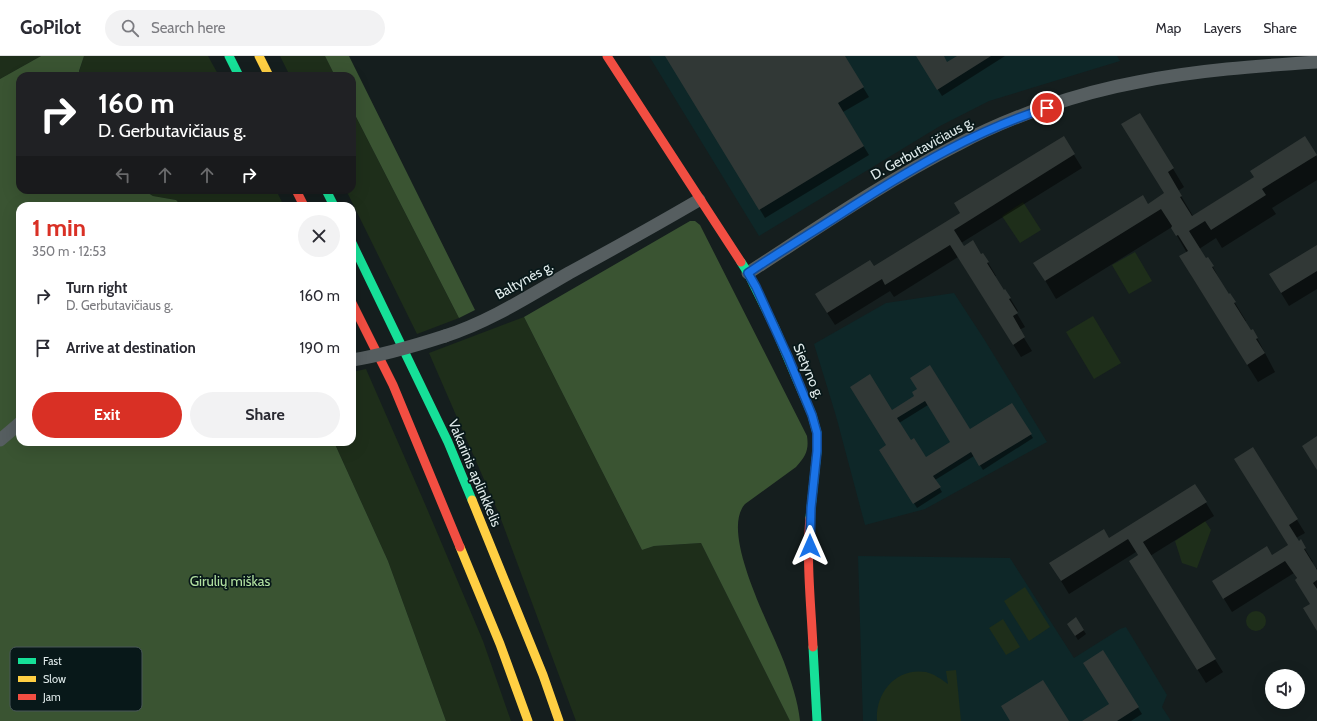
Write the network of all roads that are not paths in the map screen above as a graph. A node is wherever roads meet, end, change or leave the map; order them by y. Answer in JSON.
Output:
{"nodes":[{"id":1,"x":229,"y":56,"type":"edge"},
{"id":2,"x":259,"y":56,"type":"edge"},
{"id":3,"x":607,"y":56,"type":"edge"},
{"id":4,"x":1317,"y":62,"type":"edge"},
{"id":5,"x":237,"y":72,"type":"edge"},
{"id":6,"x":267,"y":72,"type":"edge"},
{"id":7,"x":699,"y":200,"type":"junction"},
{"id":8,"x":356,"y":251,"type":"edge"},
{"id":9,"x":748,"y":273,"type":"junction"},
{"id":10,"x":356,"y":311,"type":"edge"},
{"id":11,"x":356,"y":359,"type":"edge"},
{"id":12,"x":16,"y":426,"type":"edge"},
{"id":13,"x":0,"y":440,"type":"edge"},
{"id":14,"x":528,"y":721,"type":"edge"},
{"id":15,"x":559,"y":721,"type":"edge"},
{"id":16,"x":816,"y":721,"type":"edge"}],
"edges":[{"from":1,"to":5,"type":"main road"},
{"from":2,"to":6,"type":"main road"},
{"from":3,"to":7,"type":"main road","name":"Sietyno g."},
{"from":4,"to":9,"type":"street","name":"D. Gerbutavičiaus g."},
{"from":7,"to":9,"type":"main road","name":"Sietyno g."},
{"from":7,"to":11,"type":"street","name":"Baltynės g.","bridge":true},
{"from":8,"to":15,"type":"main road","name":"Vakarinis aplinkkelis"},
{"from":9,"to":16,"type":"main road","name":"Sietyno g."},
{"from":10,"to":14,"type":"main road"},
{"from":12,"to":13,"type":"street"}]}
